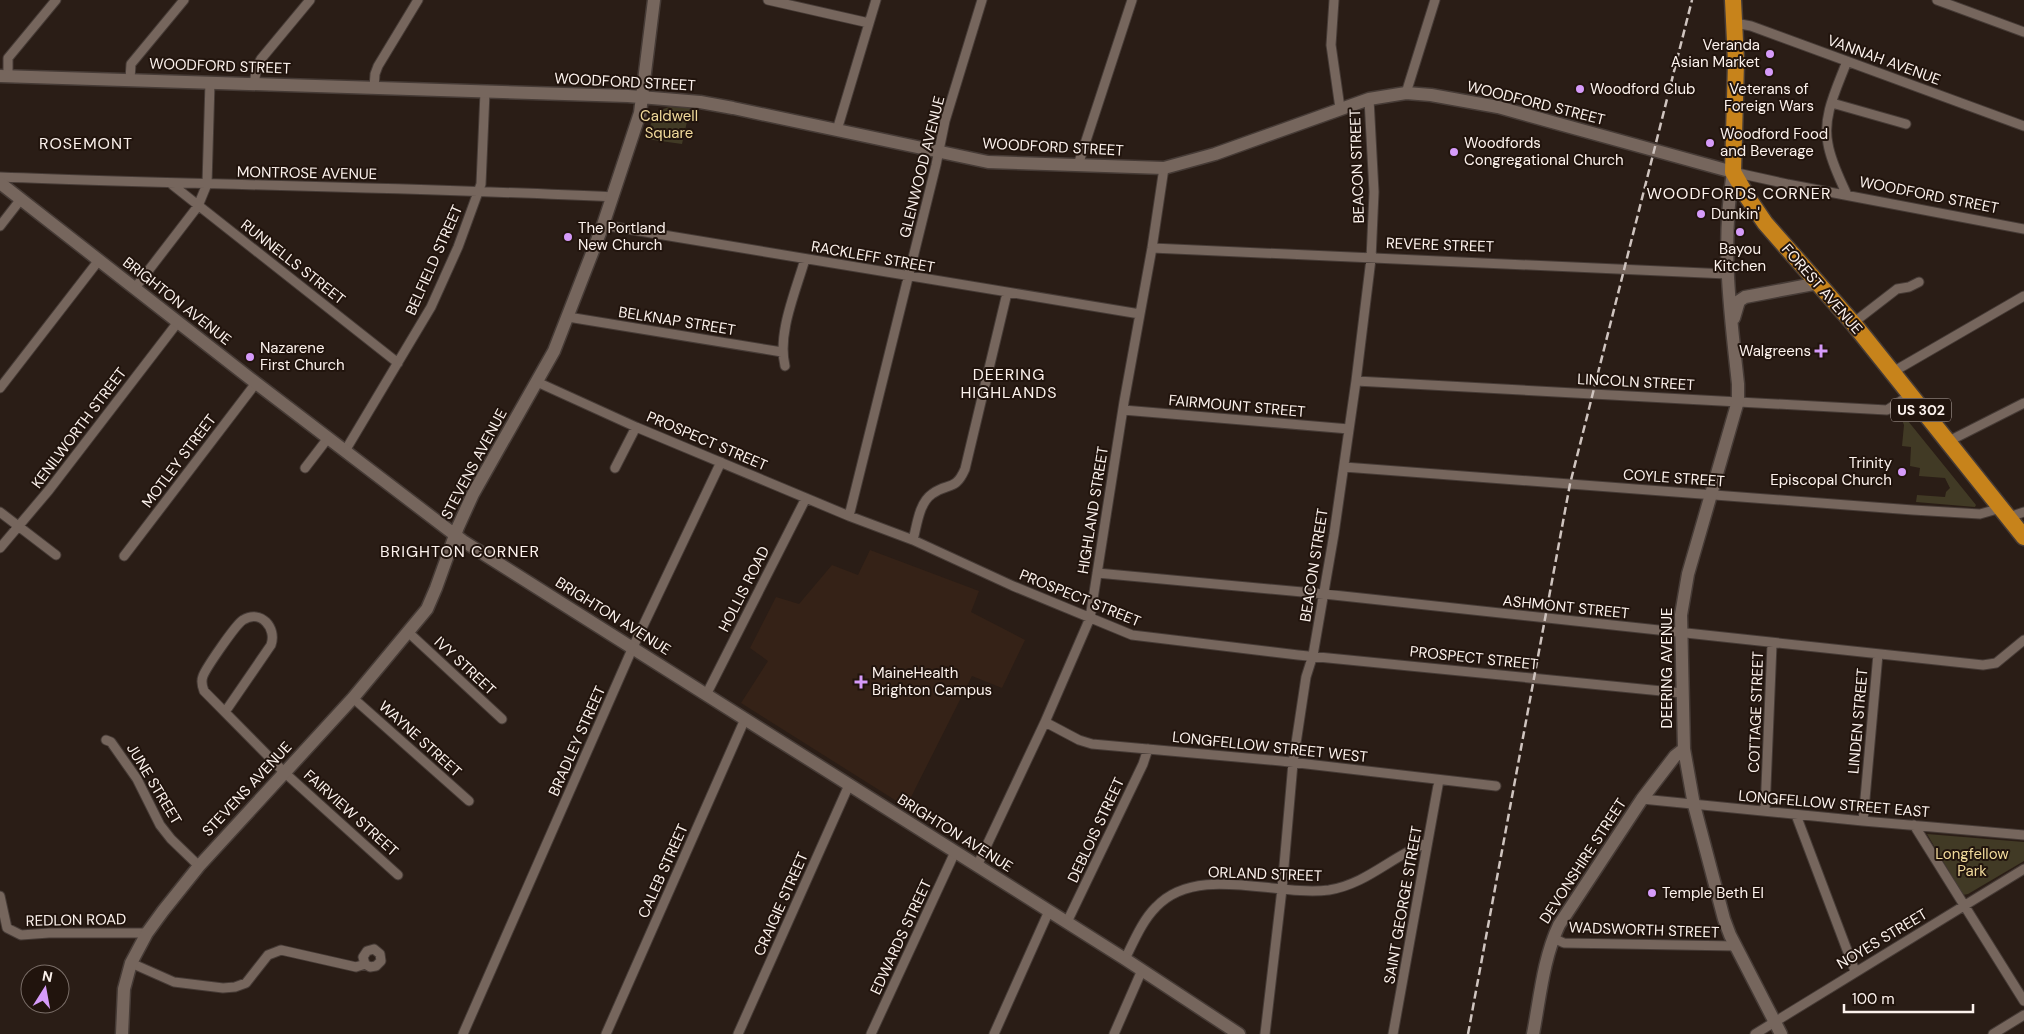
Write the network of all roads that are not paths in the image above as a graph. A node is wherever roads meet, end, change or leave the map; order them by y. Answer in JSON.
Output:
{"nodes":[{"id":1,"x":56,"y":0,"type":"edge"},
{"id":2,"x":184,"y":0,"type":"edge"},
{"id":3,"x":310,"y":0,"type":"edge"},
{"id":4,"x":418,"y":0,"type":"edge"},
{"id":5,"x":654,"y":0,"type":"edge"},
{"id":6,"x":768,"y":0,"type":"edge"},
{"id":7,"x":876,"y":0,"type":"edge"},
{"id":8,"x":982,"y":0,"type":"edge"},
{"id":9,"x":1132,"y":0,"type":"edge"},
{"id":10,"x":1334,"y":0,"type":"edge"},
{"id":11,"x":1435,"y":0,"type":"edge"},
{"id":12,"x":1733,"y":0,"type":"edge"},
{"id":13,"x":1937,"y":0,"type":"edge"},
{"id":14,"x":869,"y":22,"type":"junction"},
{"id":15,"x":1734,"y":23,"type":"junction"},
{"id":16,"x":2024,"y":32,"type":"edge"},
{"id":17,"x":1847,"y":62,"type":"junction"},
{"id":18,"x":4,"y":76,"type":"edge"},
{"id":19,"x":130,"y":79,"type":"junction"},
{"id":20,"x":210,"y":82,"type":"junction"},
{"id":21,"x":254,"y":84,"type":"junction"},
{"id":22,"x":374,"y":88,"type":"junction"},
{"id":23,"x":485,"y":92,"type":"junction"},
{"id":24,"x":1406,"y":93,"type":"junction"},
{"id":25,"x":643,"y":97,"type":"junction"},
{"id":26,"x":1369,"y":98,"type":"junction"},
{"id":27,"x":1832,"y":103,"type":"junction"},
{"id":28,"x":1340,"y":108,"type":"junction"},
{"id":29,"x":1906,"y":124,"type":"dead end"},
{"id":30,"x":2024,"y":126,"type":"edge"},
{"id":31,"x":837,"y":130,"type":"junction"},
{"id":32,"x":938,"y":152,"type":"junction"},
{"id":33,"x":1078,"y":165,"type":"junction"},
{"id":34,"x":1164,"y":168,"type":"junction"},
{"id":35,"x":1733,"y":172,"type":"junction"},
{"id":36,"x":0,"y":177,"type":"edge"},
{"id":37,"x":0,"y":183,"type":"edge"},
{"id":38,"x":170,"y":183,"type":"junction"},
{"id":39,"x":207,"y":184,"type":"junction"},
{"id":40,"x":480,"y":191,"type":"junction"},
{"id":41,"x":1847,"y":195,"type":"junction"},
{"id":42,"x":613,"y":197,"type":"junction"},
{"id":43,"x":21,"y":199,"type":"junction"},
{"id":44,"x":198,"y":206,"type":"junction"},
{"id":45,"x":602,"y":225,"type":"junction"},
{"id":46,"x":0,"y":226,"type":"edge"},
{"id":47,"x":2024,"y":229,"type":"edge"},
{"id":48,"x":1152,"y":248,"type":"junction"},
{"id":49,"x":1371,"y":258,"type":"junction"},
{"id":50,"x":805,"y":259,"type":"junction"},
{"id":51,"x":98,"y":260,"type":"junction"},
{"id":52,"x":909,"y":277,"type":"junction"},
{"id":53,"x":1727,"y":279,"type":"junction"},
{"id":54,"x":1919,"y":282,"type":"dead end"},
{"id":55,"x":1819,"y":283,"type":"junction"},
{"id":56,"x":135,"y":288,"type":"junction"},
{"id":57,"x":1007,"y":293,"type":"junction"},
{"id":58,"x":2024,"y":296,"type":"edge"},
{"id":59,"x":1745,"y":298,"type":"junction"},
{"id":60,"x":1140,"y":314,"type":"junction"},
{"id":61,"x":568,"y":317,"type":"junction"},
{"id":62,"x":178,"y":322,"type":"junction"},
{"id":63,"x":1853,"y":323,"type":"junction"},
{"id":64,"x":1732,"y":326,"type":"junction"},
{"id":65,"x":782,"y":352,"type":"junction"},
{"id":66,"x":398,"y":363,"type":"junction"},
{"id":67,"x":784,"y":366,"type":"dead end"},
{"id":68,"x":1891,"y":373,"type":"junction"},
{"id":69,"x":1356,"y":381,"type":"junction"},
{"id":70,"x":537,"y":382,"type":"junction"},
{"id":71,"x":256,"y":383,"type":"junction"},
{"id":72,"x":0,"y":388,"type":"edge"},
{"id":73,"x":1910,"y":395,"type":"junction"},
{"id":74,"x":1738,"y":401,"type":"junction"},
{"id":75,"x":2024,"y":403,"type":"edge"},
{"id":76,"x":1123,"y":410,"type":"junction"},
{"id":77,"x":636,"y":427,"type":"junction"},
{"id":78,"x":1349,"y":429,"type":"junction"},
{"id":79,"x":328,"y":438,"type":"junction"},
{"id":80,"x":1947,"y":442,"type":"junction"},
{"id":81,"x":346,"y":451,"type":"junction"},
{"id":82,"x":721,"y":462,"type":"junction"},
{"id":83,"x":1344,"y":467,"type":"junction"},
{"id":84,"x":305,"y":468,"type":"dead end"},
{"id":85,"x":615,"y":468,"type":"dead end"},
{"id":86,"x":1711,"y":495,"type":"junction"},
{"id":87,"x":806,"y":498,"type":"junction"},
{"id":88,"x":0,"y":512,"type":"edge"},
{"id":89,"x":2011,"y":513,"type":"edge"},
{"id":90,"x":849,"y":516,"type":"junction"},
{"id":91,"x":20,"y":527,"type":"junction"},
{"id":92,"x":455,"y":535,"type":"junction"},
{"id":93,"x":2024,"y":537,"type":"edge"},
{"id":94,"x":913,"y":540,"type":"junction"},
{"id":95,"x":0,"y":548,"type":"edge"},
{"id":96,"x":56,"y":555,"type":"dead end"},
{"id":97,"x":124,"y":556,"type":"dead end"},
{"id":98,"x":1097,"y":573,"type":"junction"},
{"id":99,"x":1324,"y":594,"type":"junction"},
{"id":100,"x":1090,"y":618,"type":"junction"},
{"id":101,"x":408,"y":632,"type":"junction"},
{"id":102,"x":1681,"y":634,"type":"junction"},
{"id":103,"x":2024,"y":640,"type":"edge"},
{"id":104,"x":1772,"y":644,"type":"junction"},
{"id":105,"x":633,"y":647,"type":"junction"},
{"id":106,"x":1878,"y":654,"type":"junction"},
{"id":107,"x":1313,"y":655,"type":"junction"},
{"id":108,"x":707,"y":693,"type":"junction"},
{"id":109,"x":1682,"y":693,"type":"junction"},
{"id":110,"x":353,"y":698,"type":"junction"},
{"id":111,"x":224,"y":712,"type":"junction"},
{"id":112,"x":502,"y":719,"type":"dead end"},
{"id":113,"x":745,"y":719,"type":"junction"},
{"id":114,"x":1045,"y":722,"type":"junction"},
{"id":115,"x":106,"y":740,"type":"dead end"},
{"id":116,"x":1148,"y":749,"type":"junction"},
{"id":117,"x":1684,"y":749,"type":"junction"},
{"id":118,"x":1293,"y":763,"type":"junction"},
{"id":119,"x":285,"y":773,"type":"junction"},
{"id":120,"x":1439,"y":780,"type":"junction"},
{"id":121,"x":849,"y":786,"type":"junction"},
{"id":122,"x":1496,"y":786,"type":"dead end"},
{"id":123,"x":1642,"y":799,"type":"junction"},
{"id":124,"x":469,"y":801,"type":"dead end"},
{"id":125,"x":1694,"y":804,"type":"junction"},
{"id":126,"x":1766,"y":811,"type":"junction"},
{"id":127,"x":1796,"y":814,"type":"junction"},
{"id":128,"x":1862,"y":821,"type":"junction"},
{"id":129,"x":1914,"y":825,"type":"junction"},
{"id":130,"x":2024,"y":835,"type":"edge"},
{"id":131,"x":1427,"y":843,"type":"junction"},
{"id":132,"x":955,"y":852,"type":"junction"},
{"id":133,"x":199,"y":866,"type":"junction"},
{"id":134,"x":977,"y":866,"type":"junction"},
{"id":135,"x":2024,"y":869,"type":"edge"},
{"id":136,"x":398,"y":874,"type":"dead end"},
{"id":137,"x":1282,"y":889,"type":"junction"},
{"id":138,"x":0,"y":896,"type":"edge"},
{"id":139,"x":1964,"y":907,"type":"junction"},
{"id":140,"x":1049,"y":911,"type":"junction"},
{"id":141,"x":1067,"y":922,"type":"junction"},
{"id":142,"x":147,"y":933,"type":"junction"},
{"id":143,"x":1552,"y":938,"type":"junction"},
{"id":144,"x":1735,"y":946,"type":"junction"},
{"id":145,"x":1125,"y":959,"type":"junction"},
{"id":146,"x":131,"y":963,"type":"junction"},
{"id":147,"x":365,"y":964,"type":"dead end"},
{"id":148,"x":1142,"y":970,"type":"junction"},
{"id":149,"x":1854,"y":971,"type":"junction"},
{"id":150,"x":2024,"y":1001,"type":"edge"},
{"id":151,"x":2024,"y":1015,"type":"edge"},
{"id":152,"x":1774,"y":1022,"type":"junction"},
{"id":153,"x":1231,"y":1032,"type":"edge"},
{"id":154,"x":122,"y":1034,"type":"edge"},
{"id":155,"x":463,"y":1034,"type":"edge"},
{"id":156,"x":606,"y":1034,"type":"edge"},
{"id":157,"x":738,"y":1034,"type":"edge"},
{"id":158,"x":871,"y":1034,"type":"edge"},
{"id":159,"x":994,"y":1034,"type":"edge"},
{"id":160,"x":1114,"y":1034,"type":"edge"},
{"id":161,"x":1265,"y":1034,"type":"edge"},
{"id":162,"x":1393,"y":1034,"type":"edge"},
{"id":163,"x":1533,"y":1034,"type":"edge"},
{"id":164,"x":1755,"y":1034,"type":"edge"},
{"id":165,"x":1781,"y":1034,"type":"edge"},
{"id":166,"x":1993,"y":1034,"type":"edge"}],
"edges":[{"from":1,"to":18,"type":"street"},
{"from":2,"to":19,"type":"street"},
{"from":3,"to":21,"type":"street"},
{"from":4,"to":22,"type":"street"},
{"from":5,"to":25,"type":"main road","name":"STEVENS AVENUE"},
{"from":6,"to":14,"type":"street"},
{"from":7,"to":14,"type":"street"},
{"from":8,"to":32,"type":"street","name":"GLENWOOD AVENUE"},
{"from":9,"to":33,"type":"street"},
{"from":10,"to":28,"type":"street"},
{"from":11,"to":24,"type":"street"},
{"from":12,"to":15,"type":"highway"},
{"from":13,"to":16,"type":"street"},
{"from":14,"to":31,"type":"street"},
{"from":15,"to":17,"type":"street","name":"VANNAH AVENUE"},
{"from":15,"to":35,"type":"highway"},
{"from":17,"to":27,"type":"street"},
{"from":17,"to":30,"type":"street","name":"VANNAH AVENUE"},
{"from":18,"to":19,"type":"main road","name":"WOODFORD STREET"},
{"from":19,"to":20,"type":"main road","name":"WOODFORD STREET"},
{"from":20,"to":21,"type":"main road","name":"WOODFORD STREET"},
{"from":20,"to":39,"type":"street"},
{"from":21,"to":22,"type":"main road","name":"WOODFORD STREET"},
{"from":22,"to":23,"type":"main road","name":"WOODFORD STREET"},
{"from":23,"to":25,"type":"main road","name":"WOODFORD STREET"},
{"from":23,"to":40,"type":"street","name":"BELFIELD STREET"},
{"from":24,"to":26,"type":"main road","name":"WOODFORD STREET"},
{"from":24,"to":35,"type":"main road","name":"WOODFORD STREET"},
{"from":25,"to":31,"type":"main road","name":"WOODFORD STREET"},
{"from":25,"to":42,"type":"main road","name":"STEVENS AVENUE"},
{"from":26,"to":28,"type":"main road","name":"WOODFORD STREET"},
{"from":26,"to":49,"type":"street","name":"BEACON STREET"},
{"from":27,"to":29,"type":"street"},
{"from":27,"to":41,"type":"street"},
{"from":28,"to":34,"type":"main road","name":"WOODFORD STREET"},
{"from":31,"to":32,"type":"main road","name":"WOODFORD STREET"},
{"from":32,"to":33,"type":"main road","name":"WOODFORD STREET"},
{"from":32,"to":52,"type":"street","name":"GLENWOOD AVENUE"},
{"from":33,"to":34,"type":"main road","name":"WOODFORD STREET"},
{"from":34,"to":48,"type":"street","name":"HIGHLAND STREET"},
{"from":35,"to":41,"type":"street","name":"WOODFORD STREET"},
{"from":35,"to":53,"type":"main road","name":"DEERING AVENUE"},
{"from":35,"to":55,"type":"highway","name":"FOREST AVENUE","number":"US 302"},
{"from":36,"to":38,"type":"street","name":"MONTROSE AVENUE"},
{"from":37,"to":43,"type":"main road","name":"BRIGHTON AVENUE"},
{"from":38,"to":39,"type":"street","name":"MONTROSE AVENUE"},
{"from":38,"to":44,"type":"street","name":"RUNNELLS STREET"},
{"from":39,"to":40,"type":"street","name":"MONTROSE AVENUE"},
{"from":39,"to":44,"type":"street"},
{"from":40,"to":42,"type":"street","name":"MONTROSE AVENUE"},
{"from":40,"to":66,"type":"street","name":"BELFIELD STREET"},
{"from":41,"to":47,"type":"street","name":"WOODFORD STREET"},
{"from":42,"to":45,"type":"main road","name":"STEVENS AVENUE"},
{"from":43,"to":46,"type":"street"},
{"from":43,"to":51,"type":"main road","name":"BRIGHTON AVENUE"},
{"from":44,"to":56,"type":"street"},
{"from":44,"to":66,"type":"street","name":"RUNNELLS STREET"},
{"from":45,"to":50,"type":"street","name":"RACKLEFF STREET"},
{"from":45,"to":61,"type":"main road","name":"STEVENS AVENUE"},
{"from":48,"to":49,"type":"street","name":"REVERE STREET"},
{"from":48,"to":60,"type":"street","name":"HIGHLAND STREET"},
{"from":49,"to":53,"type":"street","name":"REVERE STREET"},
{"from":49,"to":69,"type":"street","name":"BEACON STREET"},
{"from":50,"to":52,"type":"street","name":"RACKLEFF STREET"},
{"from":50,"to":65,"type":"street"},
{"from":51,"to":56,"type":"main road","name":"BRIGHTON AVENUE"},
{"from":51,"to":72,"type":"street"},
{"from":52,"to":57,"type":"street","name":"RACKLEFF STREET"},
{"from":52,"to":90,"type":"street","name":"GLENWOOD AVENUE"},
{"from":53,"to":59,"type":"main road"},
{"from":53,"to":64,"type":"main road","name":"DEERING AVENUE"},
{"from":54,"to":63,"type":"street"},
{"from":55,"to":59,"type":"main road"},
{"from":55,"to":63,"type":"highway","name":"FOREST AVENUE","number":"US 302"},
{"from":56,"to":62,"type":"main road","name":"BRIGHTON AVENUE"},
{"from":57,"to":60,"type":"street","name":"RACKLEFF STREET"},
{"from":57,"to":94,"type":"street"},
{"from":58,"to":68,"type":"street"},
{"from":59,"to":64,"type":"main road"},
{"from":60,"to":76,"type":"street","name":"HIGHLAND STREET"},
{"from":61,"to":65,"type":"street","name":"BELKNAP STREET"},
{"from":61,"to":70,"type":"main road","name":"STEVENS AVENUE"},
{"from":62,"to":71,"type":"main road","name":"BRIGHTON AVENUE"},
{"from":62,"to":91,"type":"street","name":"KENILWORTH STREET"},
{"from":63,"to":68,"type":"highway","name":"FOREST AVENUE","number":"US 302"},
{"from":64,"to":74,"type":"main road","name":"DEERING AVENUE"},
{"from":65,"to":67,"type":"street"},
{"from":66,"to":81,"type":"street","name":"BELFIELD STREET"},
{"from":68,"to":73,"type":"highway","name":"FOREST AVENUE","number":"US 302"},
{"from":69,"to":74,"type":"street","name":"LINCOLN STREET"},
{"from":69,"to":78,"type":"street","name":"BEACON STREET"},
{"from":70,"to":77,"type":"street","name":"PROSPECT STREET"},
{"from":70,"to":92,"type":"main road","name":"STEVENS AVENUE"},
{"from":71,"to":79,"type":"main road","name":"BRIGHTON AVENUE"},
{"from":71,"to":97,"type":"street","name":"MOTLEY STREET"},
{"from":73,"to":74,"type":"street","name":"LINCOLN STREET"},
{"from":73,"to":80,"type":"highway","name":"FOREST AVENUE","number":"US 302"},
{"from":74,"to":86,"type":"main road","name":"DEERING AVENUE"},
{"from":75,"to":80,"type":"street"},
{"from":76,"to":78,"type":"street","name":"FAIRMOUNT STREET"},
{"from":76,"to":98,"type":"street","name":"HIGHLAND STREET"},
{"from":77,"to":82,"type":"street","name":"PROSPECT STREET"},
{"from":77,"to":85,"type":"street"},
{"from":78,"to":83,"type":"street","name":"BEACON STREET"},
{"from":79,"to":81,"type":"main road","name":"BRIGHTON AVENUE"},
{"from":79,"to":84,"type":"street"},
{"from":80,"to":89,"type":"highway","name":"FOREST AVENUE","number":"US 302"},
{"from":81,"to":92,"type":"main road","name":"BRIGHTON AVENUE"},
{"from":82,"to":87,"type":"street","name":"PROSPECT STREET"},
{"from":82,"to":105,"type":"street","name":"BRADLEY STREET"},
{"from":83,"to":86,"type":"street","name":"COYLE STREET"},
{"from":83,"to":99,"type":"street","name":"BEACON STREET"},
{"from":86,"to":89,"type":"street","name":"COYLE STREET"},
{"from":86,"to":102,"type":"main road","name":"DEERING AVENUE"},
{"from":87,"to":90,"type":"street","name":"PROSPECT STREET"},
{"from":87,"to":108,"type":"street","name":"HOLLIS ROAD"},
{"from":88,"to":91,"type":"street"},
{"from":89,"to":93,"type":"highway","name":"FOREST AVENUE","number":"US 302"},
{"from":90,"to":94,"type":"street","name":"PROSPECT STREET"},
{"from":91,"to":95,"type":"street","name":"KENILWORTH STREET"},
{"from":91,"to":96,"type":"street"},
{"from":92,"to":101,"type":"main road","name":"STEVENS AVENUE"},
{"from":92,"to":105,"type":"main road","name":"BRIGHTON AVENUE"},
{"from":94,"to":100,"type":"street","name":"PROSPECT STREET"},
{"from":98,"to":99,"type":"street","name":"ASHMONT STREET"},
{"from":98,"to":100,"type":"street","name":"HIGHLAND STREET"},
{"from":99,"to":102,"type":"street","name":"ASHMONT STREET"},
{"from":99,"to":107,"type":"street","name":"BEACON STREET"},
{"from":100,"to":107,"type":"street","name":"PROSPECT STREET"},
{"from":100,"to":114,"type":"street","name":"HIGHLAND STREET"},
{"from":101,"to":110,"type":"main road","name":"STEVENS AVENUE"},
{"from":101,"to":112,"type":"street","name":"IVY STREET"},
{"from":102,"to":104,"type":"street","name":"ASHMONT STREET"},
{"from":102,"to":109,"type":"main road","name":"DEERING AVENUE"},
{"from":103,"to":106,"type":"street","name":"ASHMONT STREET"},
{"from":104,"to":106,"type":"street","name":"ASHMONT STREET"},
{"from":104,"to":126,"type":"street","name":"COTTAGE STREET"},
{"from":105,"to":108,"type":"main road","name":"BRIGHTON AVENUE"},
{"from":105,"to":155,"type":"street","name":"BRADLEY STREET"},
{"from":106,"to":128,"type":"street","name":"LINDEN STREET"},
{"from":107,"to":109,"type":"street","name":"PROSPECT STREET"},
{"from":107,"to":118,"type":"street","name":"BEACON STREET"},
{"from":108,"to":113,"type":"main road","name":"BRIGHTON AVENUE"},
{"from":109,"to":117,"type":"main road","name":"DEERING AVENUE"},
{"from":110,"to":119,"type":"main road","name":"STEVENS AVENUE"},
{"from":110,"to":124,"type":"street","name":"WAYNE STREET"},
{"from":111,"to":111,"type":"street","name":"FAIRVIEW STREET"},
{"from":111,"to":119,"type":"street","name":"FAIRVIEW STREET"},
{"from":113,"to":121,"type":"main road","name":"BRIGHTON AVENUE"},
{"from":113,"to":156,"type":"street","name":"CALEB STREET"},
{"from":114,"to":116,"type":"street","name":"LONGFELLOW STREET WEST"},
{"from":114,"to":134,"type":"street","name":"HIGHLAND STREET"},
{"from":115,"to":133,"type":"street","name":"JUNE STREET"},
{"from":116,"to":118,"type":"street","name":"LONGFELLOW STREET WEST"},
{"from":116,"to":141,"type":"street","name":"DEBLOIS STREET"},
{"from":117,"to":123,"type":"main road","name":"DEVONSHIRE STREET"},
{"from":117,"to":125,"type":"main road","name":"DEERING AVENUE"},
{"from":118,"to":120,"type":"street","name":"LONGFELLOW STREET WEST"},
{"from":118,"to":137,"type":"street","name":"BEACON STREET"},
{"from":119,"to":133,"type":"main road","name":"STEVENS AVENUE"},
{"from":119,"to":136,"type":"street","name":"FAIRVIEW STREET"},
{"from":120,"to":122,"type":"street","name":"LONGFELLOW STREET WEST"},
{"from":120,"to":131,"type":"street","name":"SAINT GEORGE STREET"},
{"from":121,"to":132,"type":"main road","name":"BRIGHTON AVENUE"},
{"from":121,"to":157,"type":"street","name":"CRAIGIE STREET"},
{"from":123,"to":125,"type":"street","name":"LONGFELLOW STREET EAST"},
{"from":123,"to":143,"type":"main road","name":"DEVONSHIRE STREET"},
{"from":125,"to":126,"type":"street","name":"LONGFELLOW STREET EAST"},
{"from":125,"to":144,"type":"main road","name":"DEERING AVENUE"},
{"from":126,"to":127,"type":"street","name":"LONGFELLOW STREET EAST"},
{"from":127,"to":128,"type":"street","name":"LONGFELLOW STREET EAST"},
{"from":127,"to":149,"type":"street"},
{"from":128,"to":129,"type":"street","name":"LONGFELLOW STREET EAST"},
{"from":129,"to":130,"type":"street","name":"LONGFELLOW STREET EAST"},
{"from":129,"to":139,"type":"street"},
{"from":131,"to":137,"type":"street","name":"ORLAND STREET"},
{"from":131,"to":162,"type":"street","name":"SAINT GEORGE STREET"},
{"from":132,"to":134,"type":"main road","name":"BRIGHTON AVENUE"},
{"from":132,"to":158,"type":"street","name":"EDWARDS STREET"},
{"from":133,"to":142,"type":"main road","name":"STEVENS AVENUE"},
{"from":134,"to":140,"type":"main road","name":"BRIGHTON AVENUE"},
{"from":135,"to":139,"type":"street","name":"NOYES STREET"},
{"from":137,"to":145,"type":"street","name":"ORLAND STREET"},
{"from":137,"to":161,"type":"street","name":"BEACON STREET"},
{"from":138,"to":142,"type":"street","name":"REDLON ROAD"},
{"from":139,"to":149,"type":"street","name":"NOYES STREET"},
{"from":139,"to":150,"type":"street"},
{"from":140,"to":141,"type":"main road","name":"BRIGHTON AVENUE"},
{"from":140,"to":159,"type":"street"},
{"from":141,"to":145,"type":"main road","name":"BRIGHTON AVENUE"},
{"from":142,"to":146,"type":"main road","name":"STEVENS AVENUE"},
{"from":143,"to":144,"type":"street","name":"WADSWORTH STREET"},
{"from":143,"to":163,"type":"main road","name":"DEVONSHIRE STREET"},
{"from":144,"to":152,"type":"main road","name":"DEERING AVENUE"},
{"from":145,"to":148,"type":"main road","name":"BRIGHTON AVENUE"},
{"from":146,"to":147,"type":"street"},
{"from":146,"to":154,"type":"main road","name":"STEVENS AVENUE"},
{"from":148,"to":153,"type":"main road","name":"BRIGHTON AVENUE"},
{"from":148,"to":160,"type":"street"},
{"from":149,"to":152,"type":"street","name":"NOYES STREET"},
{"from":151,"to":166,"type":"street"},
{"from":152,"to":164,"type":"street","name":"NOYES STREET"},
{"from":152,"to":165,"type":"main road","name":"DEERING AVENUE"}]}
